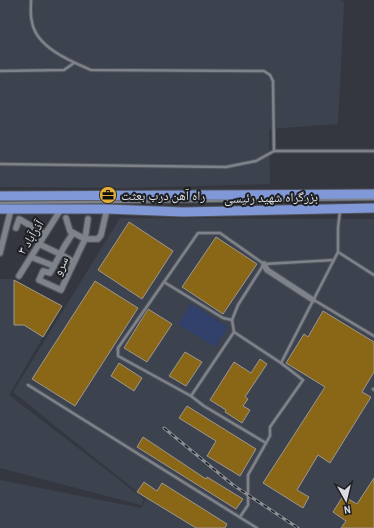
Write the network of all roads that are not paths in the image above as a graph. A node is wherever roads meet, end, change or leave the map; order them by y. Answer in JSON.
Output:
{"nodes":[{"id":1,"x":31,"y":0,"type":"edge"},
{"id":2,"x":74,"y":63,"type":"junction"},
{"id":3,"x":0,"y":71,"type":"edge"},
{"id":4,"x":274,"y":151,"type":"junction"},
{"id":5,"x":374,"y":151,"type":"edge"},
{"id":6,"x":0,"y":164,"type":"edge"},
{"id":7,"x":374,"y":194,"type":"edge"},
{"id":8,"x":181,"y":195,"type":"junction"},
{"id":9,"x":210,"y":195,"type":"junction"},
{"id":10,"x":0,"y":196,"type":"edge"},
{"id":11,"x":374,"y":199,"type":"edge"},
{"id":12,"x":0,"y":203,"type":"edge"},
{"id":13,"x":340,"y":208,"type":"junction"},
{"id":14,"x":374,"y":208,"type":"edge"},
{"id":15,"x":0,"y":209,"type":"edge"},
{"id":16,"x":11,"y":209,"type":"junction"},
{"id":17,"x":61,"y":209,"type":"junction"},
{"id":18,"x":108,"y":209,"type":"junction"},
{"id":19,"x":213,"y":211,"type":"junction"},
{"id":20,"x":183,"y":212,"type":"junction"},
{"id":21,"x":66,"y":218,"type":"dead end"},
{"id":22,"x":88,"y":219,"type":"dead end"},
{"id":23,"x":16,"y":228,"type":"dead end"},
{"id":24,"x":73,"y":233,"type":"junction"},
{"id":25,"x":45,"y":234,"type":"junction"},
{"id":26,"x":85,"y":239,"type":"junction"},
{"id":27,"x":39,"y":244,"type":"junction"},
{"id":28,"x":338,"y":252,"type":"junction"},
{"id":29,"x":0,"y":253,"type":"edge"},
{"id":30,"x":60,"y":254,"type":"junction"},
{"id":31,"x":31,"y":256,"type":"junction"},
{"id":32,"x":334,"y":260,"type":"junction"},
{"id":33,"x":74,"y":262,"type":"junction"},
{"id":34,"x":264,"y":264,"type":"junction"},
{"id":35,"x":54,"y":266,"type":"junction"},
{"id":36,"x":374,"y":275,"type":"edge"},
{"id":37,"x":19,"y":276,"type":"dead end"},
{"id":38,"x":164,"y":282,"type":"junction"},
{"id":39,"x":314,"y":300,"type":"junction"},
{"id":40,"x":232,"y":320,"type":"junction"},
{"id":41,"x":234,"y":332,"type":"junction"},
{"id":42,"x":374,"y":336,"type":"edge"},
{"id":43,"x":281,"y":363,"type":"junction"},
{"id":44,"x":28,"y":385,"type":"dead end"},
{"id":45,"x":191,"y":396,"type":"junction"},
{"id":46,"x":266,"y":443,"type":"junction"},
{"id":47,"x":240,"y":517,"type":"junction"},
{"id":48,"x":257,"y":528,"type":"edge"}],
"edges":[{"from":1,"to":2,"type":"lane"},
{"from":2,"to":3,"type":"lane"},
{"from":2,"to":4,"type":"lane"},
{"from":4,"to":5,"type":"lane"},
{"from":4,"to":6,"type":"lane"},
{"from":7,"to":9,"type":"highway","name":"بزرگراه شهید رئیسی"},
{"from":8,"to":9,"type":"highway","name":"بزرگراه شهید رئیسی"},
{"from":8,"to":10,"type":"highway","name":"بزرگراه شهید رئیسی"},
{"from":8,"to":20,"type":"highway"},
{"from":9,"to":19,"type":"highway"},
{"from":11,"to":12,"type":"lane"},
{"from":13,"to":14,"type":"highway","name":"بزرگراه شهید رئیسی"},
{"from":13,"to":19,"type":"highway","name":"بزرگراه شهید رئیسی"},
{"from":13,"to":28,"type":"lane"},
{"from":15,"to":16,"type":"highway","name":"بزرگراه شهید رئیسی"},
{"from":16,"to":17,"type":"highway","name":"بزرگراه شهید رئیسی"},
{"from":16,"to":29,"type":"street"},
{"from":17,"to":18,"type":"highway","name":"بزرگراه شهید رئیسی"},
{"from":17,"to":25,"type":"street","name":"۳ آذرآباد"},
{"from":18,"to":20,"type":"highway","name":"بزرگراه شهید رئیسی"},
{"from":18,"to":26,"type":"street"},
{"from":19,"to":20,"type":"highway","name":"بزرگراه شهید رئیسی"},
{"from":21,"to":24,"type":"street"},
{"from":22,"to":26,"type":"street","name":"سرو"},
{"from":23,"to":25,"type":"street"},
{"from":24,"to":26,"type":"street"},
{"from":24,"to":30,"type":"street"},
{"from":25,"to":27,"type":"street","name":"۳ آذرآباد"},
{"from":26,"to":33,"type":"street","name":"سرو"},
{"from":27,"to":30,"type":"street"},
{"from":27,"to":31,"type":"street","name":"۳ آذرآباد"},
{"from":28,"to":32,"type":"lane"},
{"from":28,"to":36,"type":"lane"},
{"from":30,"to":33,"type":"street"},
{"from":30,"to":35,"type":"street"},
{"from":31,"to":35,"type":"street"},
{"from":31,"to":37,"type":"street","name":"۳ آذرآباد"},
{"from":32,"to":34,"type":"lane"},
{"from":32,"to":39,"type":"lane"},
{"from":33,"to":35,"type":"street","name":"سرو"},
{"from":34,"to":38,"type":"lane"},
{"from":34,"to":39,"type":"street"},
{"from":34,"to":40,"type":"lane"},
{"from":38,"to":40,"type":"lane"},
{"from":38,"to":45,"type":"lane"},
{"from":39,"to":42,"type":"lane"},
{"from":39,"to":43,"type":"lane"},
{"from":40,"to":41,"type":"lane"},
{"from":41,"to":43,"type":"lane"},
{"from":41,"to":45,"type":"lane"},
{"from":43,"to":46,"type":"lane"},
{"from":44,"to":47,"type":"lane"},
{"from":45,"to":46,"type":"lane"},
{"from":46,"to":47,"type":"lane"},
{"from":47,"to":48,"type":"lane"}]}
